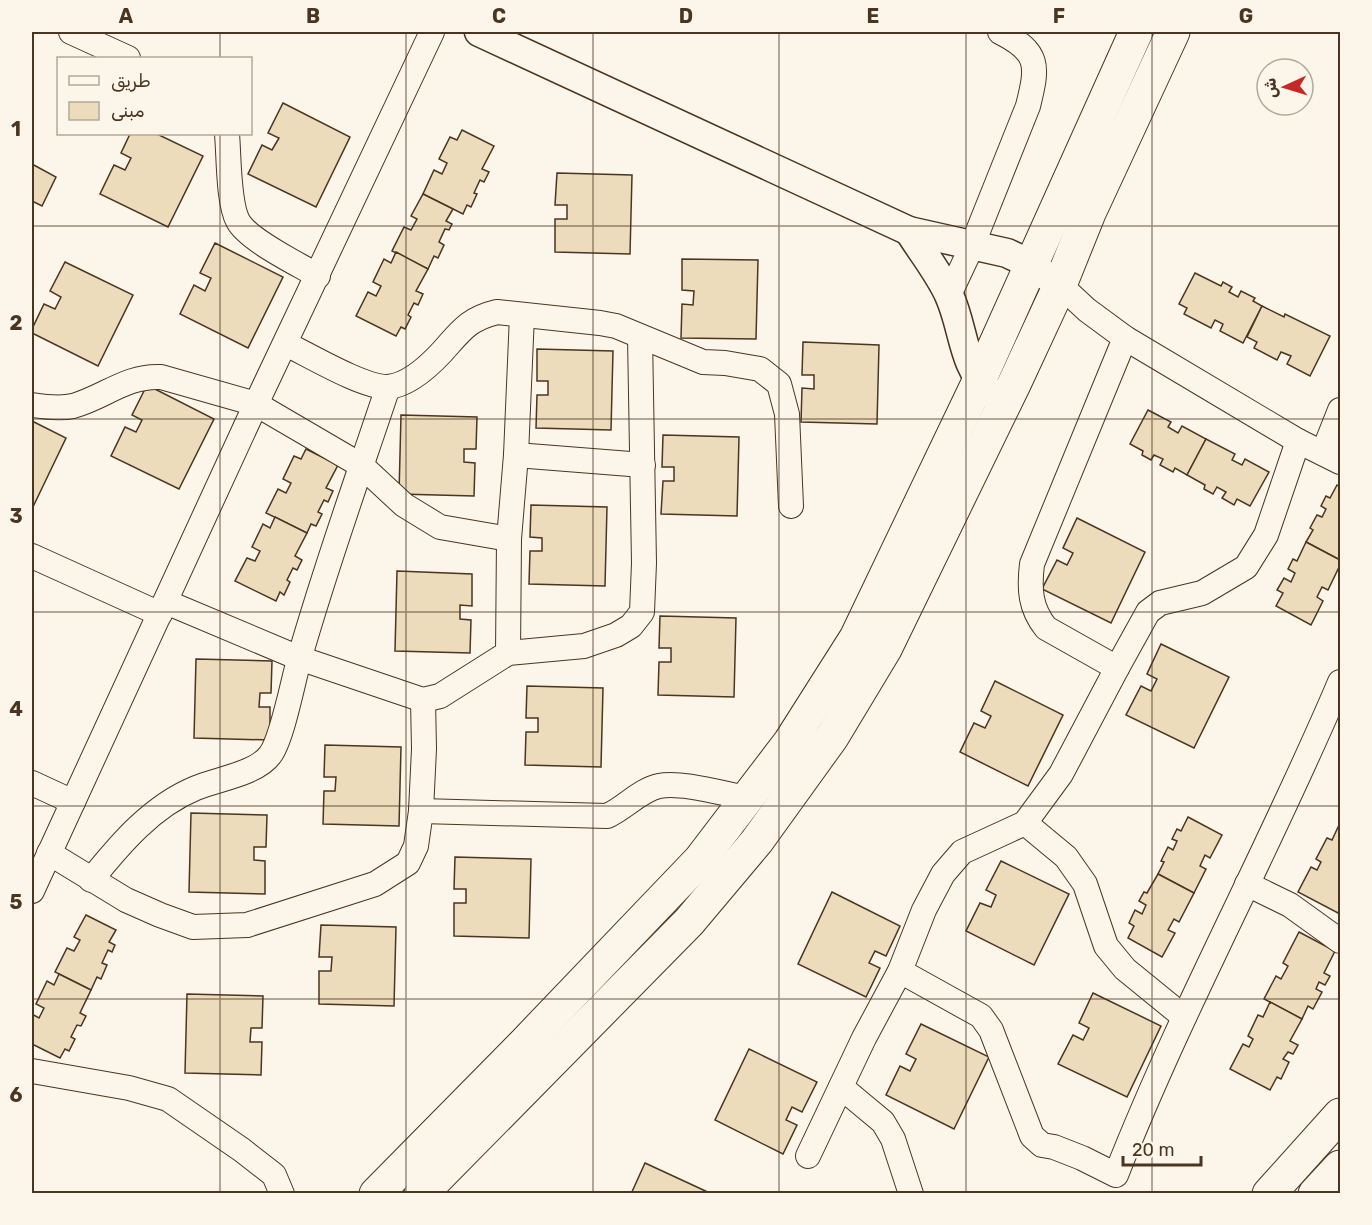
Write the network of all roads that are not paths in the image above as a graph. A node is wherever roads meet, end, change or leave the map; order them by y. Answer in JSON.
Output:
{"nodes":[{"id":1,"x":71,"y":32,"type":"edge"},
{"id":2,"x":432,"y":32,"type":"edge"},
{"id":3,"x":479,"y":32,"type":"edge"},
{"id":4,"x":1000,"y":32,"type":"edge"},
{"id":5,"x":1136,"y":32,"type":"edge"},
{"id":6,"x":1173,"y":32,"type":"edge"},
{"id":7,"x":126,"y":57,"type":"edge"},
{"id":8,"x":227,"y":135,"type":"edge"},
{"id":9,"x":909,"y":231,"type":"junction"},
{"id":10,"x":972,"y":246,"type":"junction"},
{"id":11,"x":1030,"y":264,"type":"junction"},
{"id":12,"x":318,"y":276,"type":"junction"},
{"id":13,"x":1060,"y":285,"type":"junction"},
{"id":14,"x":949,"y":295,"type":"junction"},
{"id":15,"x":522,"y":315,"type":"junction"},
{"id":16,"x":640,"y":337,"type":"junction"},
{"id":17,"x":1125,"y":338,"type":"junction"},
{"id":18,"x":286,"y":344,"type":"junction"},
{"id":19,"x":979,"y":381,"type":"junction"},
{"id":20,"x":388,"y":387,"type":"junction"},
{"id":21,"x":256,"y":404,"type":"junction"},
{"id":22,"x":32,"y":405,"type":"edge"},
{"id":23,"x":1004,"y":405,"type":"junction"},
{"id":24,"x":1341,"y":410,"type":"edge"},
{"id":25,"x":1298,"y":441,"type":"junction"},
{"id":26,"x":516,"y":455,"type":"junction"},
{"id":27,"x":1332,"y":458,"type":"edge"},
{"id":28,"x":643,"y":465,"type":"junction"},
{"id":29,"x":362,"y":466,"type":"junction"},
{"id":30,"x":791,"y":506,"type":"dead end"},
{"id":31,"x":509,"y":539,"type":"junction"},
{"id":32,"x":32,"y":556,"type":"edge"},
{"id":33,"x":163,"y":608,"type":"junction"},
{"id":34,"x":508,"y":653,"type":"junction"},
{"id":35,"x":299,"y":658,"type":"junction"},
{"id":36,"x":1117,"y":668,"type":"junction"},
{"id":37,"x":1341,"y":682,"type":"edge"},
{"id":38,"x":423,"y":700,"type":"junction"},
{"id":39,"x":1335,"y":709,"type":"edge"},
{"id":40,"x":32,"y":783,"type":"edge"},
{"id":41,"x":747,"y":798,"type":"junction"},
{"id":42,"x":73,"y":802,"type":"junction"},
{"id":43,"x":421,"y":811,"type":"junction"},
{"id":44,"x":1025,"y":823,"type":"junction"},
{"id":45,"x":49,"y":854,"type":"junction"},
{"id":46,"x":91,"y":880,"type":"junction"},
{"id":47,"x":1247,"y":884,"type":"junction"},
{"id":48,"x":32,"y":887,"type":"edge"},
{"id":49,"x":1341,"y":941,"type":"edge"},
{"id":50,"x":900,"y":971,"type":"junction"},
{"id":51,"x":1184,"y":1017,"type":"junction"},
{"id":52,"x":32,"y":1071,"type":"edge"},
{"id":53,"x":841,"y":1087,"type":"junction"},
{"id":54,"x":1339,"y":1115,"type":"edge"},
{"id":55,"x":808,"y":1156,"type":"dead end"},
{"id":56,"x":1341,"y":1167,"type":"edge"},
{"id":57,"x":1113,"y":1184,"type":"edge"},
{"id":58,"x":282,"y":1194,"type":"edge"},
{"id":59,"x":376,"y":1194,"type":"edge"},
{"id":60,"x":421,"y":1194,"type":"edge"},
{"id":61,"x":911,"y":1194,"type":"edge"},
{"id":62,"x":1269,"y":1194,"type":"edge"},
{"id":63,"x":1315,"y":1194,"type":"edge"}],
"edges":[{"from":1,"to":7,"type":"street"},
{"from":2,"to":12,"type":"street"},
{"from":3,"to":9,"type":"street"},
{"from":4,"to":10,"type":"street"},
{"from":5,"to":11,"type":"main road"},
{"from":6,"to":13,"type":"main road"},
{"from":8,"to":12,"type":"street"},
{"from":9,"to":10,"type":"street"},
{"from":9,"to":14,"type":"street"},
{"from":10,"to":11,"type":"street"},
{"from":10,"to":14,"type":"street"},
{"from":11,"to":13,"type":"street"},
{"from":11,"to":19,"type":"main road"},
{"from":12,"to":18,"type":"street"},
{"from":13,"to":17,"type":"street"},
{"from":13,"to":23,"type":"main road"},
{"from":14,"to":19,"type":"street"},
{"from":15,"to":16,"type":"street"},
{"from":15,"to":20,"type":"street"},
{"from":15,"to":26,"type":"street"},
{"from":16,"to":28,"type":"street"},
{"from":16,"to":30,"type":"street"},
{"from":17,"to":25,"type":"street"},
{"from":17,"to":36,"type":"street"},
{"from":18,"to":20,"type":"street"},
{"from":18,"to":21,"type":"street"},
{"from":19,"to":23,"type":"street"},
{"from":19,"to":41,"type":"main road"},
{"from":20,"to":29,"type":"street"},
{"from":21,"to":22,"type":"street"},
{"from":21,"to":29,"type":"street"},
{"from":21,"to":33,"type":"street"},
{"from":23,"to":60,"type":"main road"},
{"from":24,"to":27,"type":"street"},
{"from":25,"to":27,"type":"street"},
{"from":25,"to":36,"type":"street"},
{"from":26,"to":28,"type":"street"},
{"from":26,"to":31,"type":"street"},
{"from":28,"to":34,"type":"street"},
{"from":29,"to":31,"type":"street"},
{"from":29,"to":35,"type":"street"},
{"from":31,"to":34,"type":"street"},
{"from":32,"to":33,"type":"street"},
{"from":33,"to":35,"type":"street"},
{"from":33,"to":42,"type":"street"},
{"from":34,"to":38,"type":"street"},
{"from":35,"to":38,"type":"street"},
{"from":35,"to":46,"type":"street"},
{"from":36,"to":44,"type":"street"},
{"from":37,"to":39,"type":"street"},
{"from":38,"to":43,"type":"street"},
{"from":39,"to":47,"type":"street"},
{"from":40,"to":42,"type":"street"},
{"from":41,"to":43,"type":"street"},
{"from":41,"to":59,"type":"main road"},
{"from":42,"to":45,"type":"street"},
{"from":43,"to":46,"type":"street"},
{"from":44,"to":50,"type":"street"},
{"from":44,"to":51,"type":"street"},
{"from":45,"to":46,"type":"street"},
{"from":45,"to":48,"type":"street"},
{"from":47,"to":49,"type":"street"},
{"from":47,"to":51,"type":"street"},
{"from":50,"to":53,"type":"street"},
{"from":50,"to":57,"type":"street"},
{"from":51,"to":57,"type":"street"},
{"from":52,"to":58,"type":"street"},
{"from":53,"to":55,"type":"street"},
{"from":53,"to":61,"type":"street"},
{"from":54,"to":62,"type":"main road"},
{"from":56,"to":63,"type":"main road"}]}
